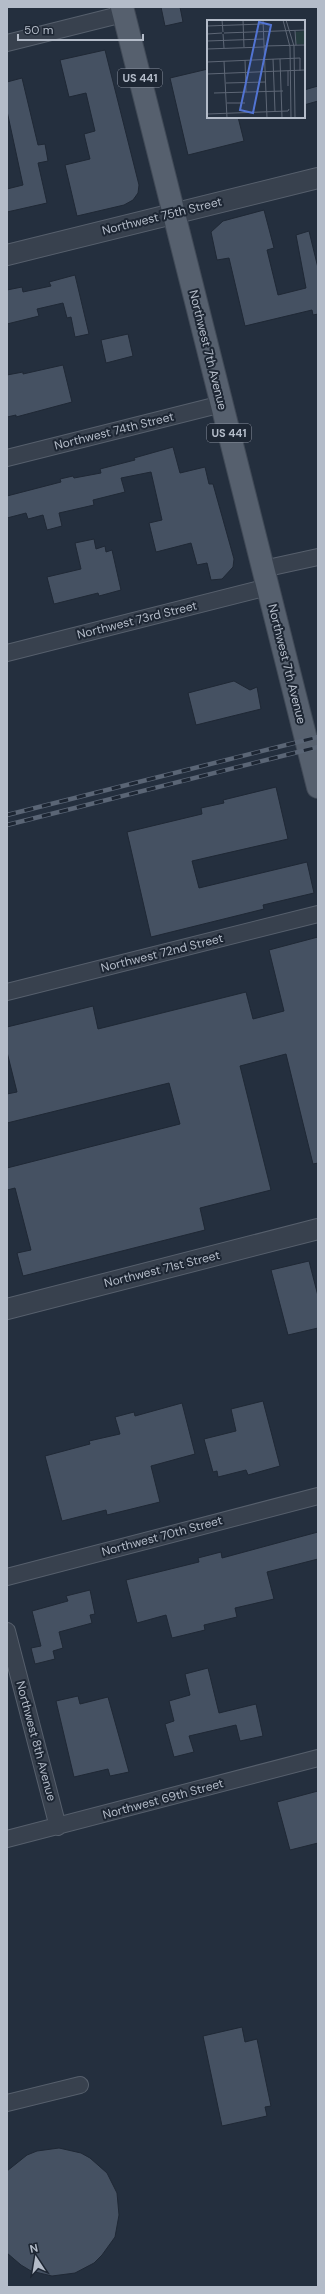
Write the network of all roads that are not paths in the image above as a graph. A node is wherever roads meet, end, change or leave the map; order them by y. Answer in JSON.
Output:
{"nodes":[{"id":1,"x":122,"y":11,"type":"edge"},
{"id":2,"x":7,"y":43,"type":"edge"},
{"id":3,"x":318,"y":178,"type":"edge"},
{"id":4,"x":173,"y":213,"type":"junction"},
{"id":5,"x":7,"y":255,"type":"edge"},
{"id":6,"x":222,"y":404,"type":"junction"},
{"id":7,"x":7,"y":458,"type":"edge"},
{"id":8,"x":318,"y":557,"type":"edge"},
{"id":9,"x":266,"y":578,"type":"junction"},
{"id":10,"x":7,"y":653,"type":"edge"},
{"id":11,"x":318,"y":786,"type":"edge"},
{"id":12,"x":318,"y":914,"type":"edge"},
{"id":13,"x":7,"y":992,"type":"edge"},
{"id":14,"x":318,"y":1229,"type":"edge"},
{"id":15,"x":7,"y":1309,"type":"edge"},
{"id":16,"x":318,"y":1496,"type":"edge"},
{"id":17,"x":7,"y":1577,"type":"edge"},
{"id":18,"x":7,"y":1631,"type":"edge"},
{"id":19,"x":318,"y":1758,"type":"edge"},
{"id":20,"x":58,"y":1827,"type":"junction"},
{"id":21,"x":7,"y":1839,"type":"edge"},
{"id":22,"x":80,"y":2085,"type":"dead end"},
{"id":23,"x":7,"y":2103,"type":"edge"}],
"edges":[{"from":1,"to":2,"type":"street"},
{"from":1,"to":4,"type":"main road","name":"Northwest 7th Avenue","number":"US 441"},
{"from":3,"to":4,"type":"street","name":"Northwest 75th Street"},
{"from":4,"to":5,"type":"street","name":"Northwest 75th Street"},
{"from":4,"to":6,"type":"main road","name":"Northwest 7th Avenue","number":"US 441"},
{"from":6,"to":7,"type":"street","name":"Northwest 74th Street"},
{"from":6,"to":9,"type":"main road","name":"Northwest 7th Avenue","number":"US 441"},
{"from":8,"to":9,"type":"street","name":"Northwest 73rd Street"},
{"from":9,"to":10,"type":"street","name":"Northwest 73rd Street"},
{"from":9,"to":11,"type":"main road","name":"Northwest 7th Avenue","number":"US 441"},
{"from":12,"to":13,"type":"street","name":"Northwest 72nd Street"},
{"from":14,"to":15,"type":"street","name":"Northwest 71st Street"},
{"from":16,"to":17,"type":"street","name":"Northwest 70th Street"},
{"from":18,"to":20,"type":"street","name":"Northwest 8th Avenue"},
{"from":19,"to":20,"type":"street","name":"Northwest 69th Street"},
{"from":20,"to":21,"type":"street","name":"Northwest 69th Street"},
{"from":22,"to":23,"type":"street"}]}
